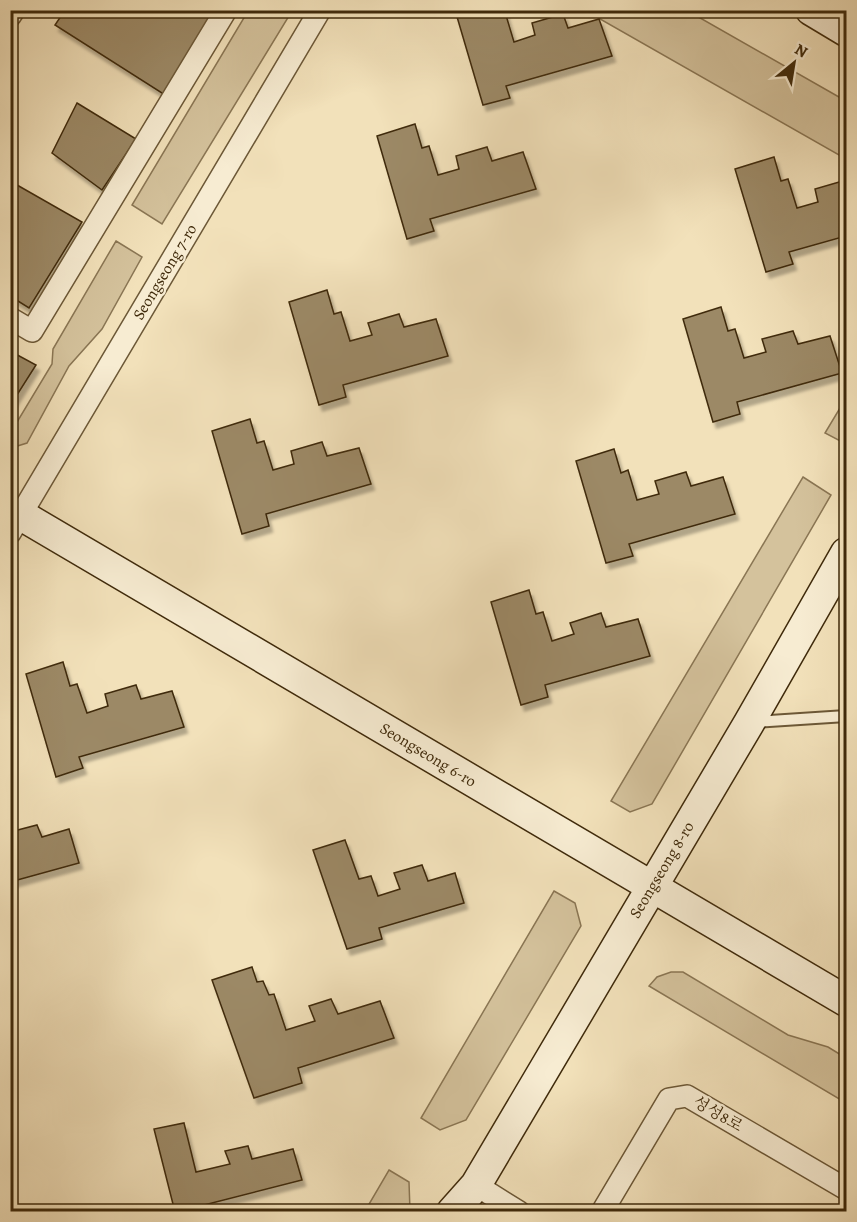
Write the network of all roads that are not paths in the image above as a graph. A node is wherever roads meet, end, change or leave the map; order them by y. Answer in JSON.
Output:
{"nodes":[{"id":1,"x":14,"y":10,"type":"edge"},
{"id":2,"x":226,"y":10,"type":"edge"},
{"id":3,"x":320,"y":10,"type":"edge"},
{"id":4,"x":811,"y":10,"type":"edge"},
{"id":5,"x":10,"y":16,"type":"edge"},
{"id":6,"x":846,"y":32,"type":"edge"},
{"id":7,"x":10,"y":318,"type":"edge"},
{"id":8,"x":14,"y":519,"type":"edge"},
{"id":9,"x":846,"y":553,"type":"edge"},
{"id":10,"x":846,"y":716,"type":"edge"},
{"id":11,"x":749,"y":723,"type":"junction"},
{"id":12,"x":652,"y":886,"type":"junction"},
{"id":13,"x":846,"y":1001,"type":"edge"},
{"id":14,"x":846,"y":1189,"type":"edge"},
{"id":15,"x":474,"y":1198,"type":"edge"},
{"id":16,"x":452,"y":1212,"type":"edge"},
{"id":17,"x":519,"y":1212,"type":"edge"},
{"id":18,"x":602,"y":1212,"type":"edge"}],
"edges":[{"from":1,"to":5,"type":"street"},
{"from":2,"to":7,"type":"street"},
{"from":3,"to":8,"type":"street","name":"Seongseong 7-ro"},
{"from":4,"to":6,"type":"street"},
{"from":8,"to":12,"type":"street","name":"Seongseong 6-ro"},
{"from":9,"to":11,"type":"street","name":"Seongseong 8-ro"},
{"from":10,"to":11,"type":"lane"},
{"from":11,"to":12,"type":"street","name":"Seongseong 8-ro"},
{"from":12,"to":13,"type":"street","name":"Seongseong 6-ro"},
{"from":12,"to":15,"type":"street","name":"Seongseong 8-ro"},
{"from":14,"to":18,"type":"street","name":"성성8로"},
{"from":15,"to":16,"type":"street","name":"Seongseong 8-ro"},
{"from":15,"to":17,"type":"street"}]}
